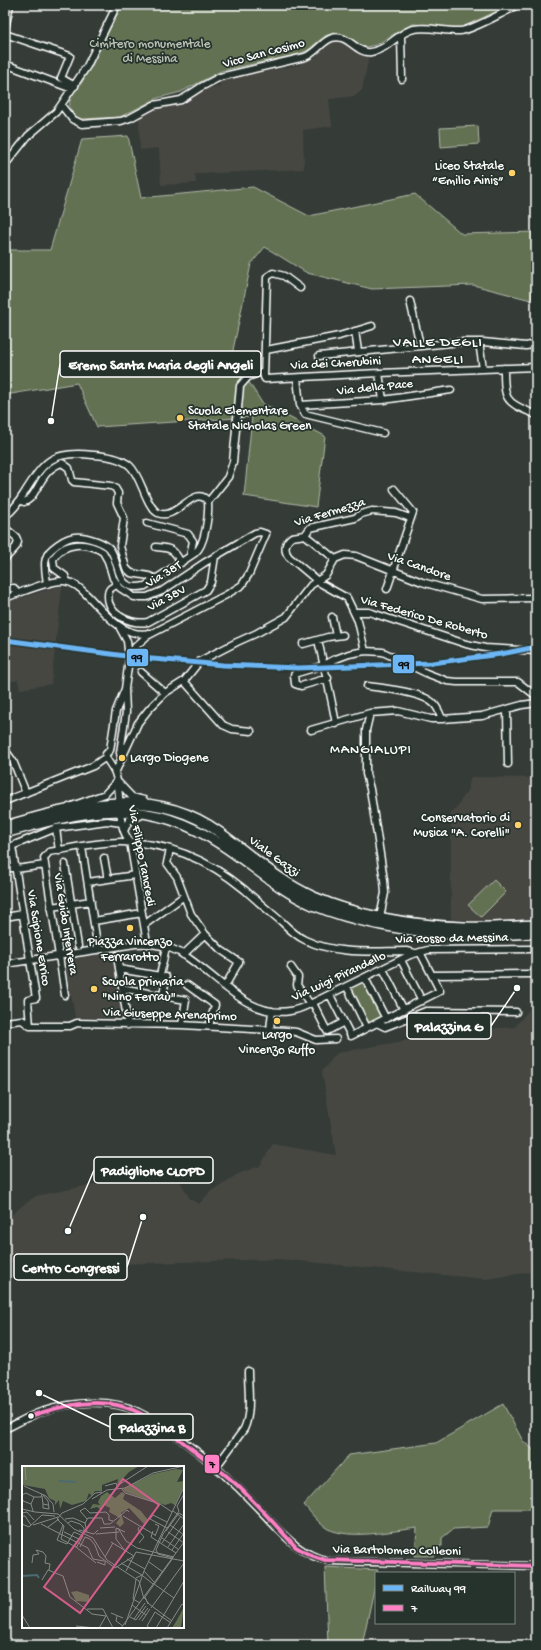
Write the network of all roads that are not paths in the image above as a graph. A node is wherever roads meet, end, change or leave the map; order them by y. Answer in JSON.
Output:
{"nodes":[{"id":1,"x":10,"y":5,"type":"edge"},
{"id":2,"x":117,"y":5,"type":"edge"},
{"id":3,"x":516,"y":5,"type":"edge"},
{"id":4,"x":5,"y":29,"type":"edge"},
{"id":5,"x":5,"y":34,"type":"edge"},
{"id":6,"x":401,"y":36,"type":"junction"},
{"id":7,"x":5,"y":64,"type":"edge"},
{"id":8,"x":402,"y":78,"type":"dead end"},
{"id":9,"x":73,"y":88,"type":"junction"},
{"id":10,"x":61,"y":105,"type":"junction"},
{"id":11,"x":5,"y":165,"type":"edge"},
{"id":12,"x":300,"y":288,"type":"dead end"},
{"id":13,"x":410,"y":301,"type":"dead end"},
{"id":14,"x":372,"y":326,"type":"dead end"},
{"id":15,"x":355,"y":331,"type":"junction"},
{"id":16,"x":479,"y":342,"type":"junction"},
{"id":17,"x":536,"y":344,"type":"edge"},
{"id":18,"x":420,"y":345,"type":"junction"},
{"id":19,"x":266,"y":350,"type":"junction"},
{"id":20,"x":358,"y":351,"type":"junction"},
{"id":21,"x":318,"y":356,"type":"dead end"},
{"id":22,"x":536,"y":367,"type":"edge"},
{"id":23,"x":504,"y":368,"type":"junction"},
{"id":24,"x":483,"y":369,"type":"junction"},
{"id":25,"x":264,"y":371,"type":"junction"},
{"id":26,"x":379,"y":373,"type":"junction"},
{"id":27,"x":297,"y":378,"type":"junction"},
{"id":28,"x":451,"y":390,"type":"dead end"},
{"id":29,"x":383,"y":400,"type":"junction"},
{"id":30,"x":300,"y":405,"type":"junction"},
{"id":31,"x":536,"y":415,"type":"edge"},
{"id":32,"x":383,"y":433,"type":"dead end"},
{"id":33,"x":394,"y":489,"type":"dead end"},
{"id":34,"x":20,"y":500,"type":"junction"},
{"id":35,"x":208,"y":502,"type":"junction"},
{"id":36,"x":5,"y":516,"type":"edge"},
{"id":37,"x":410,"y":518,"type":"junction"},
{"id":38,"x":147,"y":524,"type":"dead end"},
{"id":39,"x":5,"y":528,"type":"edge"},
{"id":40,"x":305,"y":534,"type":"junction"},
{"id":41,"x":156,"y":547,"type":"dead end"},
{"id":42,"x":190,"y":556,"type":"junction"},
{"id":43,"x":215,"y":556,"type":"junction"},
{"id":44,"x":335,"y":558,"type":"junction"},
{"id":45,"x":5,"y":559,"type":"edge"},
{"id":46,"x":181,"y":562,"type":"junction"},
{"id":47,"x":393,"y":570,"type":"junction"},
{"id":48,"x":156,"y":579,"type":"junction"},
{"id":49,"x":318,"y":580,"type":"junction"},
{"id":50,"x":67,"y":581,"type":"junction"},
{"id":51,"x":47,"y":584,"type":"junction"},
{"id":52,"x":117,"y":585,"type":"junction"},
{"id":53,"x":5,"y":589,"type":"edge"},
{"id":54,"x":387,"y":589,"type":"dead end"},
{"id":55,"x":17,"y":594,"type":"junction"},
{"id":56,"x":5,"y":598,"type":"edge"},
{"id":57,"x":536,"y":598,"type":"edge"},
{"id":58,"x":354,"y":612,"type":"junction"},
{"id":59,"x":332,"y":617,"type":"dead end"},
{"id":60,"x":118,"y":625,"type":"junction"},
{"id":61,"x":155,"y":632,"type":"junction"},
{"id":62,"x":343,"y":635,"type":"dead end"},
{"id":63,"x":336,"y":636,"type":"junction"},
{"id":64,"x":318,"y":640,"type":"junction"},
{"id":65,"x":303,"y":644,"type":"dead end"},
{"id":66,"x":366,"y":651,"type":"junction"},
{"id":67,"x":536,"y":651,"type":"edge"},
{"id":68,"x":129,"y":659,"type":"junction"},
{"id":69,"x":324,"y":665,"type":"junction"},
{"id":70,"x":141,"y":672,"type":"dead end"},
{"id":71,"x":328,"y":678,"type":"junction"},
{"id":72,"x":184,"y":681,"type":"junction"},
{"id":73,"x":367,"y":686,"type":"dead end"},
{"id":74,"x":125,"y":689,"type":"junction"},
{"id":75,"x":164,"y":694,"type":"junction"},
{"id":76,"x":536,"y":696,"type":"edge"},
{"id":77,"x":536,"y":703,"type":"edge"},
{"id":78,"x":507,"y":710,"type":"junction"},
{"id":79,"x":370,"y":713,"type":"junction"},
{"id":80,"x":442,"y":719,"type":"junction"},
{"id":81,"x":336,"y":724,"type":"junction"},
{"id":82,"x":311,"y":730,"type":"dead end"},
{"id":83,"x":251,"y":731,"type":"dead end"},
{"id":84,"x":5,"y":750,"type":"edge"},
{"id":85,"x":110,"y":750,"type":"junction"},
{"id":86,"x":122,"y":755,"type":"junction"},
{"id":87,"x":109,"y":762,"type":"junction"},
{"id":88,"x":508,"y":764,"type":"dead end"},
{"id":89,"x":115,"y":773,"type":"junction"},
{"id":90,"x":117,"y":781,"type":"junction"},
{"id":91,"x":26,"y":793,"type":"junction"},
{"id":92,"x":5,"y":801,"type":"edge"},
{"id":93,"x":156,"y":806,"type":"junction"},
{"id":94,"x":120,"y":807,"type":"junction"},
{"id":95,"x":60,"y":810,"type":"junction"},
{"id":96,"x":101,"y":812,"type":"junction"},
{"id":97,"x":122,"y":823,"type":"junction"},
{"id":98,"x":5,"y":826,"type":"edge"},
{"id":99,"x":56,"y":828,"type":"junction"},
{"id":100,"x":124,"y":832,"type":"junction"},
{"id":101,"x":5,"y":833,"type":"edge"},
{"id":102,"x":130,"y":842,"type":"junction"},
{"id":103,"x":82,"y":847,"type":"junction"},
{"id":104,"x":170,"y":850,"type":"junction"},
{"id":105,"x":229,"y":850,"type":"junction"},
{"id":106,"x":59,"y":851,"type":"junction"},
{"id":107,"x":44,"y":858,"type":"joint"},
{"id":108,"x":104,"y":858,"type":"dead end"},
{"id":109,"x":65,"y":864,"type":"dead end"},
{"id":110,"x":45,"y":865,"type":"junction"},
{"id":111,"x":15,"y":868,"type":"junction"},
{"id":112,"x":5,"y":869,"type":"edge"},
{"id":113,"x":135,"y":875,"type":"junction"},
{"id":114,"x":108,"y":879,"type":"junction"},
{"id":115,"x":88,"y":882,"type":"junction"},
{"id":116,"x":184,"y":896,"type":"junction"},
{"id":117,"x":91,"y":901,"type":"junction"},
{"id":118,"x":71,"y":904,"type":"junction"},
{"id":119,"x":52,"y":907,"type":"junction"},
{"id":120,"x":142,"y":913,"type":"junction"},
{"id":121,"x":23,"y":914,"type":"junction"},
{"id":122,"x":380,"y":916,"type":"junction"},
{"id":123,"x":5,"y":917,"type":"edge"},
{"id":124,"x":94,"y":921,"type":"junction"},
{"id":125,"x":144,"y":925,"type":"junction"},
{"id":126,"x":536,"y":925,"type":"edge"},
{"id":127,"x":536,"y":933,"type":"edge"},
{"id":128,"x":205,"y":934,"type":"junction"},
{"id":129,"x":146,"y":943,"type":"junction"},
{"id":130,"x":78,"y":946,"type":"dead end"},
{"id":131,"x":166,"y":947,"type":"junction"},
{"id":132,"x":536,"y":949,"type":"edge"},
{"id":133,"x":98,"y":950,"type":"junction"},
{"id":134,"x":418,"y":952,"type":"junction"},
{"id":135,"x":183,"y":955,"type":"junction"},
{"id":136,"x":59,"y":956,"type":"junction"},
{"id":137,"x":117,"y":956,"type":"dead end"},
{"id":138,"x":30,"y":960,"type":"junction"},
{"id":139,"x":401,"y":960,"type":"junction"},
{"id":140,"x":5,"y":964,"type":"edge"},
{"id":141,"x":290,"y":967,"type":"dead end"},
{"id":142,"x":119,"y":969,"type":"junction"},
{"id":143,"x":383,"y":969,"type":"junction"},
{"id":144,"x":536,"y":974,"type":"edge"},
{"id":145,"x":432,"y":975,"type":"junction"},
{"id":146,"x":160,"y":976,"type":"junction"},
{"id":147,"x":365,"y":978,"type":"junction"},
{"id":148,"x":187,"y":985,"type":"dead end"},
{"id":149,"x":225,"y":986,"type":"junction"},
{"id":150,"x":347,"y":987,"type":"junction"},
{"id":151,"x":122,"y":988,"type":"junction"},
{"id":152,"x":65,"y":995,"type":"dead end"},
{"id":153,"x":330,"y":995,"type":"junction"},
{"id":154,"x":163,"y":996,"type":"junction"},
{"id":155,"x":422,"y":1001,"type":"junction"},
{"id":156,"x":312,"y":1004,"type":"junction"},
{"id":157,"x":404,"y":1010,"type":"junction"},
{"id":158,"x":272,"y":1011,"type":"junction"},
{"id":159,"x":516,"y":1012,"type":"dead end"},
{"id":160,"x":386,"y":1019,"type":"junction"},
{"id":161,"x":5,"y":1022,"type":"edge"},
{"id":162,"x":344,"y":1022,"type":"junction"},
{"id":163,"x":377,"y":1023,"type":"junction"},
{"id":164,"x":128,"y":1025,"type":"junction"},
{"id":165,"x":182,"y":1025,"type":"junction"},
{"id":166,"x":30,"y":1026,"type":"junction"},
{"id":167,"x":209,"y":1026,"type":"junction"},
{"id":168,"x":368,"y":1028,"type":"junction"},
{"id":169,"x":270,"y":1030,"type":"junction"},
{"id":170,"x":336,"y":1039,"type":"dead end"},
{"id":171,"x":248,"y":1371,"type":"dead end"},
{"id":172,"x":5,"y":1429,"type":"edge"},
{"id":173,"x":216,"y":1467,"type":"junction"},
{"id":174,"x":536,"y":1566,"type":"edge"}],
"edges":[{"from":1,"to":4,"type":"street"},
{"from":2,"to":9,"type":"street"},
{"from":3,"to":6,"type":"street","name":"Vico San Cosimo"},
{"from":5,"to":9,"type":"street"},
{"from":6,"to":8,"type":"street"},
{"from":6,"to":10,"type":"street","name":"Vico San Cosimo"},
{"from":7,"to":9,"type":"street"},
{"from":9,"to":10,"type":"street"},
{"from":10,"to":11,"type":"street"},
{"from":12,"to":19,"type":"street"},
{"from":13,"to":18,"type":"street"},
{"from":14,"to":15,"type":"street"},
{"from":15,"to":19,"type":"street"},
{"from":15,"to":20,"type":"street"},
{"from":16,"to":17,"type":"street"},
{"from":16,"to":18,"type":"street"},
{"from":16,"to":24,"type":"street"},
{"from":18,"to":20,"type":"street"},
{"from":19,"to":25,"type":"street"},
{"from":20,"to":21,"type":"street"},
{"from":22,"to":23,"type":"street","name":"Via dei Cherubini"},
{"from":23,"to":24,"type":"street","name":"Via dei Cherubini"},
{"from":23,"to":31,"type":"street"},
{"from":24,"to":26,"type":"street","name":"Via dei Cherubini"},
{"from":25,"to":27,"type":"street","name":"Via dei Cherubini"},
{"from":25,"to":35,"type":"street"},
{"from":26,"to":27,"type":"street","name":"Via dei Cherubini"},
{"from":26,"to":29,"type":"street"},
{"from":27,"to":30,"type":"street"},
{"from":28,"to":29,"type":"street","name":"Via della Pace"},
{"from":29,"to":30,"type":"street","name":"Via della Pace"},
{"from":30,"to":32,"type":"street"},
{"from":33,"to":37,"type":"street"},
{"from":34,"to":35,"type":"street"},
{"from":34,"to":36,"type":"street"},
{"from":34,"to":48,"type":"street"},
{"from":35,"to":42,"type":"street"},
{"from":37,"to":40,"type":"street","name":"Via Fermezza"},
{"from":37,"to":47,"type":"street"},
{"from":38,"to":42,"type":"street"},
{"from":39,"to":45,"type":"street"},
{"from":40,"to":44,"type":"street"},
{"from":40,"to":49,"type":"street","name":"Via Fermezza"},
{"from":41,"to":46,"type":"street"},
{"from":42,"to":46,"type":"street"},
{"from":43,"to":52,"type":"street","name":"Via 38T"},
{"from":43,"to":52,"type":"street","name":"Via 38V"},
{"from":43,"to":61,"type":"street","name":"Via 38T"},
{"from":44,"to":47,"type":"street","name":"Via Candore"},
{"from":44,"to":49,"type":"street"},
{"from":46,"to":48,"type":"street"},
{"from":47,"to":54,"type":"street"},
{"from":47,"to":57,"type":"street","name":"Via Candore"},
{"from":48,"to":51,"type":"street"},
{"from":49,"to":58,"type":"street","name":"Via Federico De Roberto"},
{"from":49,"to":72,"type":"street"},
{"from":50,"to":51,"type":"street"},
{"from":50,"to":52,"type":"street"},
{"from":50,"to":60,"type":"street"},
{"from":51,"to":55,"type":"street"},
{"from":53,"to":55,"type":"street"},
{"from":55,"to":56,"type":"street"},
{"from":58,"to":66,"type":"street"},
{"from":58,"to":67,"type":"street","name":"Via Federico De Roberto"},
{"from":59,"to":63,"type":"street"},
{"from":60,"to":61,"type":"street"},
{"from":60,"to":68,"type":"street"},
{"from":61,"to":68,"type":"street"},
{"from":62,"to":63,"type":"street"},
{"from":63,"to":64,"type":"street"},
{"from":64,"to":65,"type":"street"},
{"from":64,"to":69,"type":"street"},
{"from":66,"to":69,"type":"street"},
{"from":66,"to":76,"type":"street"},
{"from":68,"to":74,"type":"street"},
{"from":69,"to":71,"type":"street"},
{"from":69,"to":71,"type":"street"},
{"from":70,"to":75,"type":"street"},
{"from":71,"to":81,"type":"street"},
{"from":72,"to":75,"type":"street"},
{"from":72,"to":83,"type":"street"},
{"from":73,"to":80,"type":"street"},
{"from":74,"to":85,"type":"street"},
{"from":74,"to":86,"type":"street"},
{"from":75,"to":86,"type":"street"},
{"from":77,"to":78,"type":"street"},
{"from":78,"to":80,"type":"street"},
{"from":78,"to":88,"type":"street"},
{"from":79,"to":80,"type":"street"},
{"from":79,"to":81,"type":"street"},
{"from":79,"to":122,"type":"street"},
{"from":81,"to":82,"type":"street"},
{"from":84,"to":91,"type":"street"},
{"from":85,"to":86,"type":"street"},
{"from":85,"to":87,"type":"street"},
{"from":86,"to":87,"type":"street"},
{"from":86,"to":89,"type":"street"},
{"from":87,"to":89,"type":"street","name":"Via Filippo Tancredi"},
{"from":87,"to":91,"type":"street"},
{"from":89,"to":90,"type":"street","name":"Via Filippo Tancredi"},
{"from":90,"to":93,"type":"street"},
{"from":90,"to":94,"type":"street","name":"Via Filippo Tancredi"},
{"from":90,"to":95,"type":"street"},
{"from":91,"to":92,"type":"street"},
{"from":93,"to":94,"type":"main road","name":"Viale Gazzi"},
{"from":93,"to":122,"type":"main road","name":"Viale Gazzi"},
{"from":94,"to":95,"type":"main road","name":"Viale Gazzi"},
{"from":94,"to":96,"type":"main road","name":"Viale Gazzi"},
{"from":94,"to":97,"type":"street","name":"Via Filippo Tancredi"},
{"from":94,"to":105,"type":"main road","name":"Viale Gazzi"},
{"from":95,"to":98,"type":"main road","name":"Viale Gazzi"},
{"from":96,"to":97,"type":"street"},
{"from":96,"to":101,"type":"main road","name":"Viale Gazzi"},
{"from":97,"to":99,"type":"street"},
{"from":97,"to":100,"type":"street","name":"Via Filippo Tancredi"},
{"from":99,"to":106,"type":"street"},
{"from":99,"to":111,"type":"street","name":"Via Scipione Errico"},
{"from":100,"to":102,"type":"street","name":"Via Filippo Tancredi"},
{"from":100,"to":105,"type":"street"},
{"from":102,"to":103,"type":"street","name":"Via Rosso da Messina"},
{"from":102,"to":104,"type":"street","name":"Via Rosso da Messina"},
{"from":102,"to":113,"type":"street","name":"Via Filippo Tancredi"},
{"from":103,"to":106,"type":"street","name":"Via Rosso da Messina"},
{"from":103,"to":115,"type":"street"},
{"from":104,"to":116,"type":"street"},
{"from":104,"to":134,"type":"street","name":"Via Rosso da Messina"},
{"from":105,"to":127,"type":"main road","name":"Viale Gazzi"},
{"from":106,"to":107,"type":"street","name":"Via Rosso da Messina"},
{"from":107,"to":110,"type":"street","name":"Via Guido Inferrera"},
{"from":108,"to":114,"type":"street"},
{"from":109,"to":118,"type":"street"},
{"from":110,"to":111,"type":"street"},
{"from":110,"to":119,"type":"street","name":"Via Guido Inferrera"},
{"from":111,"to":112,"type":"street"},
{"from":111,"to":121,"type":"street","name":"Via Scipione Errico"},
{"from":113,"to":114,"type":"street"},
{"from":113,"to":120,"type":"street","name":"Via Filippo Tancredi"},
{"from":114,"to":115,"type":"street"},
{"from":115,"to":117,"type":"street"},
{"from":116,"to":125,"type":"street"},
{"from":116,"to":128,"type":"street"},
{"from":117,"to":118,"type":"street"},
{"from":117,"to":124,"type":"street"},
{"from":118,"to":119,"type":"street"},
{"from":118,"to":130,"type":"street"},
{"from":119,"to":136,"type":"street","name":"Via Guido Inferrera"},
{"from":120,"to":124,"type":"street"},
{"from":120,"to":125,"type":"street","name":"Via Filippo Tancredi"},
{"from":121,"to":123,"type":"street"},
{"from":121,"to":138,"type":"street","name":"Via Scipione Errico"},
{"from":122,"to":126,"type":"main road","name":"Viale Gazzi"},
{"from":124,"to":133,"type":"street"},
{"from":125,"to":129,"type":"street","name":"Via Filippo Tancredi"},
{"from":128,"to":135,"type":"street"},
{"from":128,"to":149,"type":"street"},
{"from":129,"to":131,"type":"street","name":"Via Luigi Pirandello"},
{"from":129,"to":133,"type":"street","name":"Via Luigi Pirandello"},
{"from":131,"to":135,"type":"street","name":"Via Luigi Pirandello"},
{"from":131,"to":146,"type":"street"},
{"from":132,"to":134,"type":"street","name":"Via Rosso da Messina"},
{"from":133,"to":136,"type":"street","name":"Via Luigi Pirandello"},
{"from":134,"to":139,"type":"street","name":"Via Luigi Pirandello"},
{"from":134,"to":145,"type":"street"},
{"from":135,"to":149,"type":"street","name":"Via Luigi Pirandello"},
{"from":136,"to":138,"type":"street","name":"Via Luigi Pirandello"},
{"from":136,"to":152,"type":"street","name":"Via Guido Inferrera"},
{"from":137,"to":142,"type":"street"},
{"from":138,"to":140,"type":"street","name":"Via Luigi Pirandello"},
{"from":138,"to":166,"type":"street","name":"Via Scipione Errico"},
{"from":139,"to":143,"type":"street","name":"Via Luigi Pirandello"},
{"from":139,"to":155,"type":"street"},
{"from":141,"to":156,"type":"street"},
{"from":142,"to":146,"type":"street"},
{"from":142,"to":151,"type":"street"},
{"from":143,"to":147,"type":"street","name":"Via Luigi Pirandello"},
{"from":143,"to":157,"type":"street"},
{"from":144,"to":145,"type":"street"},
{"from":145,"to":155,"type":"street"},
{"from":146,"to":154,"type":"street"},
{"from":147,"to":150,"type":"street","name":"Via Luigi Pirandello"},
{"from":147,"to":160,"type":"street"},
{"from":148,"to":167,"type":"street"},
{"from":149,"to":158,"type":"street","name":"Via Luigi Pirandello"},
{"from":150,"to":153,"type":"street","name":"Via Luigi Pirandello"},
{"from":150,"to":168,"type":"street"},
{"from":151,"to":154,"type":"street"},
{"from":151,"to":164,"type":"street"},
{"from":153,"to":156,"type":"street","name":"Via Luigi Pirandello"},
{"from":153,"to":162,"type":"street"},
{"from":154,"to":165,"type":"street"},
{"from":155,"to":157,"type":"street"},
{"from":156,"to":158,"type":"street","name":"Via Luigi Pirandello"},
{"from":156,"to":162,"type":"street"},
{"from":157,"to":160,"type":"street"},
{"from":158,"to":169,"type":"street"},
{"from":159,"to":163,"type":"street"},
{"from":160,"to":163,"type":"street"},
{"from":161,"to":166,"type":"street","name":"Via Giuseppe Arenaprimo"},
{"from":162,"to":168,"type":"street"},
{"from":163,"to":168,"type":"street"},
{"from":164,"to":165,"type":"street","name":"Via Giuseppe Arenaprimo"},
{"from":164,"to":166,"type":"street","name":"Via Giuseppe Arenaprimo"},
{"from":165,"to":167,"type":"street","name":"Via Giuseppe Arenaprimo"},
{"from":167,"to":169,"type":"street","name":"Via Giuseppe Arenaprimo"},
{"from":169,"to":170,"type":"street","name":"Via Giuseppe Arenaprimo"},
{"from":171,"to":173,"type":"street"},
{"from":172,"to":173,"type":"street","name":"Via Bartolomeo Colleoni"},
{"from":173,"to":174,"type":"street","name":"Via Bartolomeo Colleoni"}]}
